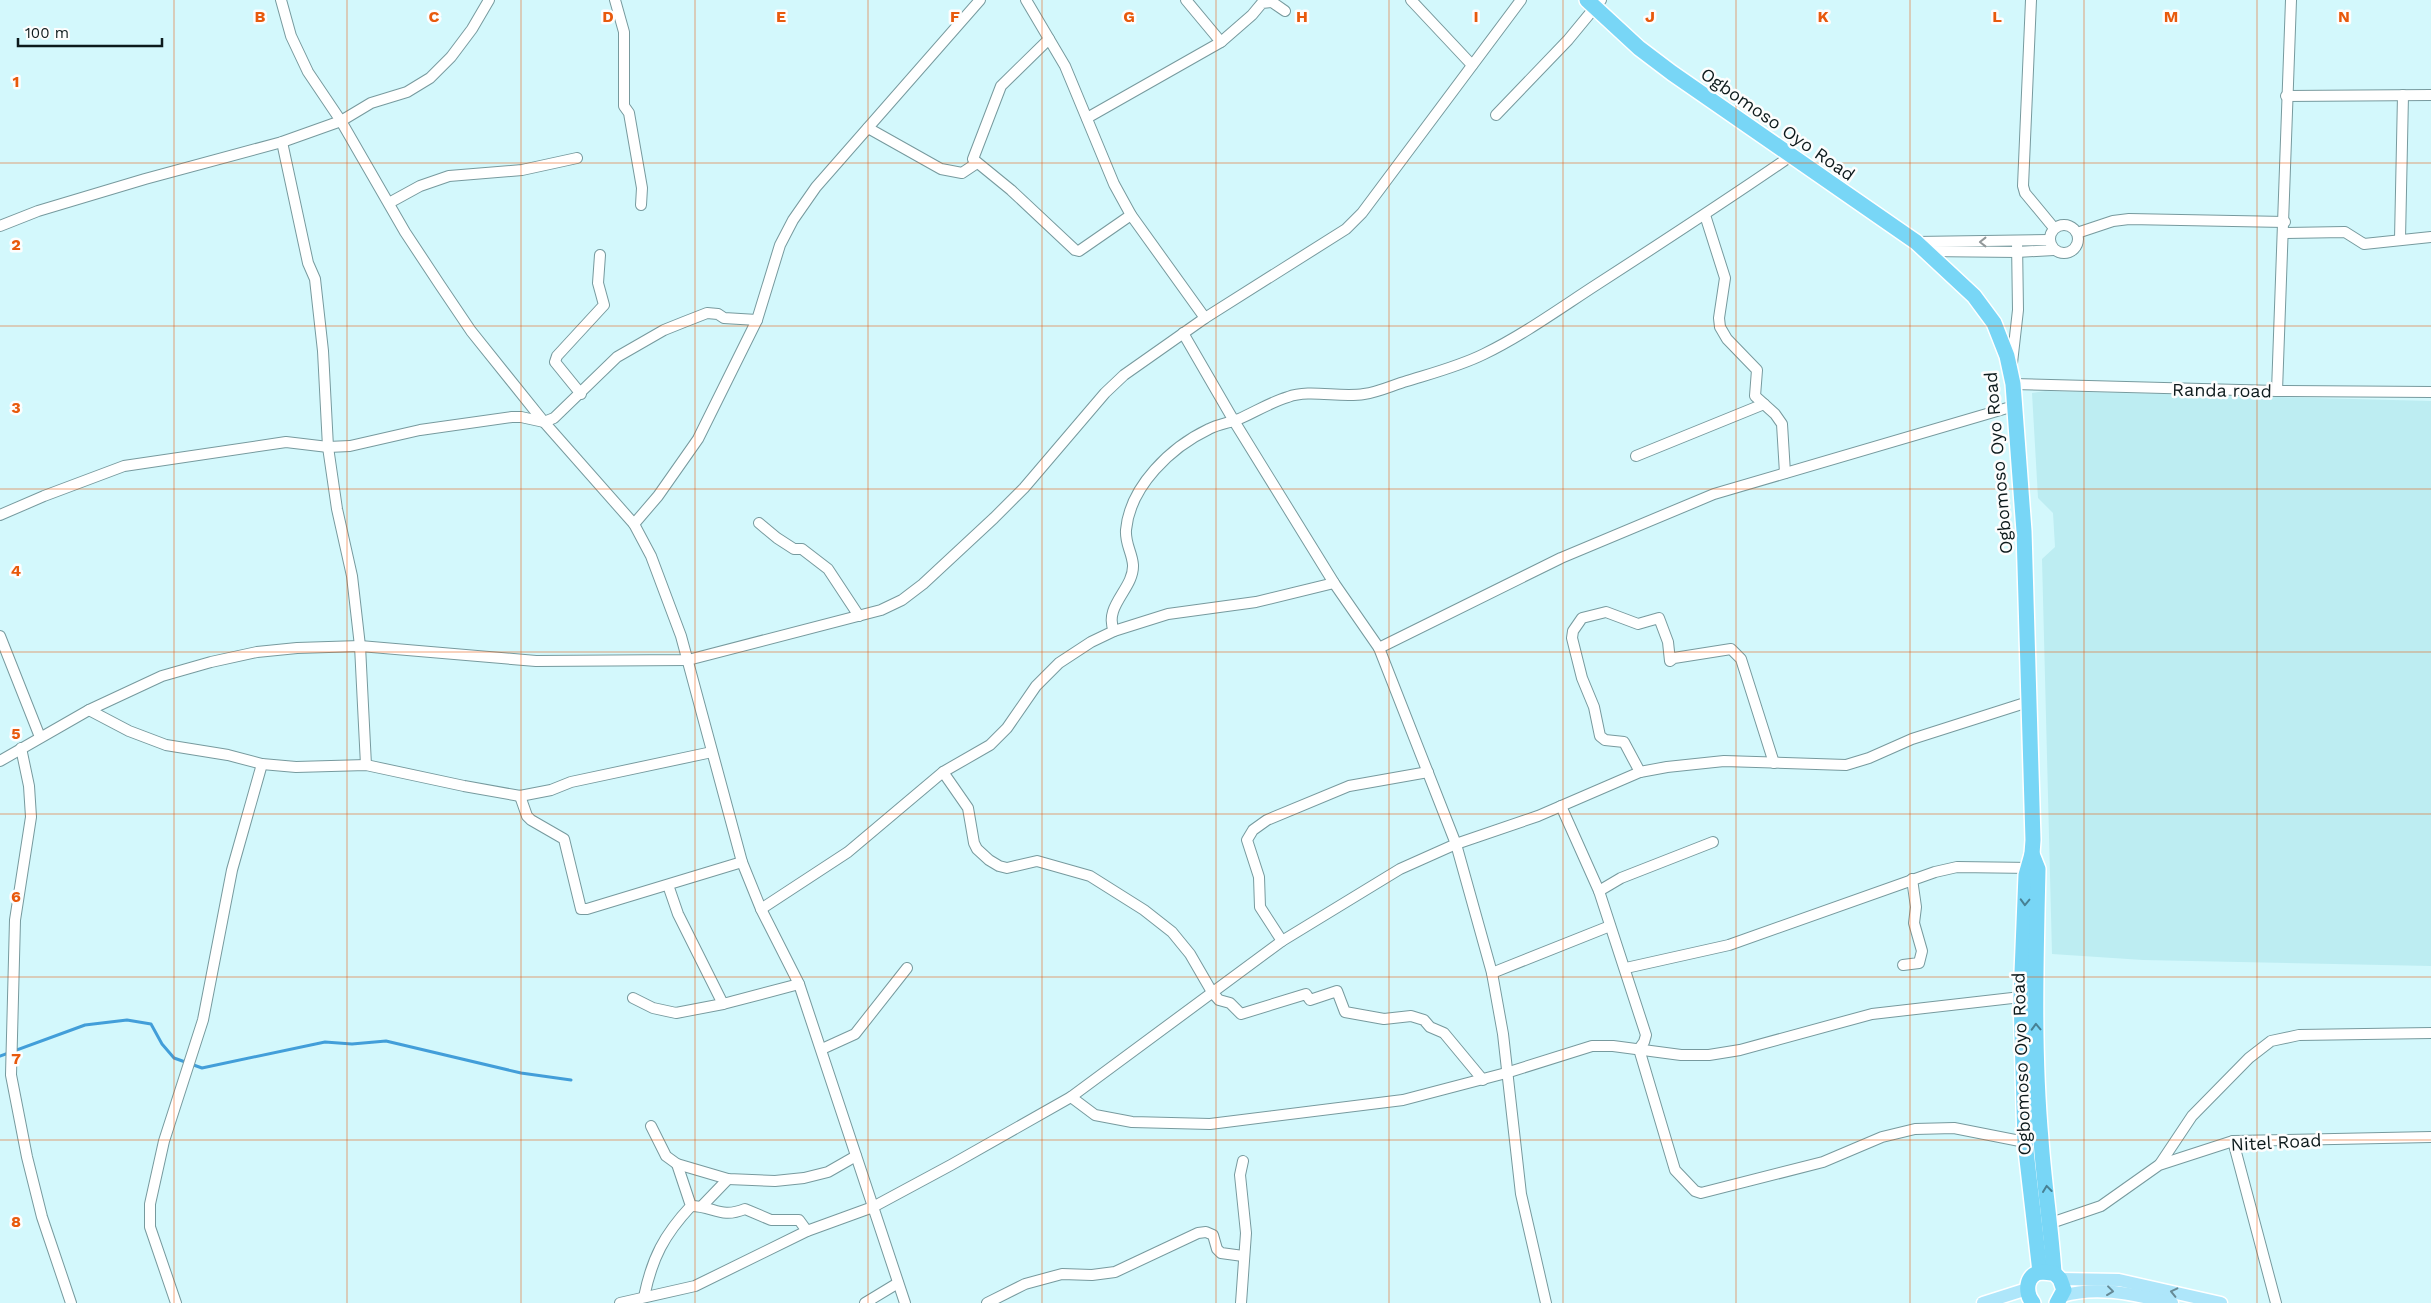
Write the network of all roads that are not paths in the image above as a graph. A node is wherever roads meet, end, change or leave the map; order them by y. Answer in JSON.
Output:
{"nodes":[{"id":1,"x":281,"y":0,"type":"edge"},
{"id":2,"x":489,"y":0,"type":"edge"},
{"id":3,"x":615,"y":0,"type":"edge"},
{"id":4,"x":980,"y":0,"type":"edge"},
{"id":5,"x":1026,"y":0,"type":"edge"},
{"id":6,"x":1186,"y":0,"type":"edge"},
{"id":7,"x":1411,"y":0,"type":"edge"},
{"id":8,"x":1521,"y":0,"type":"edge"},
{"id":9,"x":2031,"y":0,"type":"edge"},
{"id":10,"x":2291,"y":0,"type":"edge"},
{"id":11,"x":1262,"y":1,"type":"edge"},
{"id":12,"x":1594,"y":3,"type":"edge"},
{"id":13,"x":1285,"y":11,"type":"dead end"},
{"id":14,"x":1049,"y":39,"type":"junction"},
{"id":15,"x":1221,"y":42,"type":"junction"},
{"id":16,"x":1472,"y":65,"type":"junction"},
{"id":17,"x":2403,"y":95,"type":"junction"},
{"id":18,"x":2431,"y":95,"type":"edge"},
{"id":19,"x":2286,"y":96,"type":"junction"},
{"id":20,"x":1496,"y":115,"type":"dead end"},
{"id":21,"x":1087,"y":118,"type":"junction"},
{"id":22,"x":341,"y":122,"type":"junction"},
{"id":23,"x":868,"y":128,"type":"junction"},
{"id":24,"x":282,"y":142,"type":"junction"},
{"id":25,"x":1792,"y":156,"type":"junction"},
{"id":26,"x":577,"y":158,"type":"dead end"},
{"id":27,"x":977,"y":163,"type":"junction"},
{"id":28,"x":388,"y":203,"type":"junction"},
{"id":29,"x":641,"y":205,"type":"dead end"},
{"id":30,"x":1131,"y":215,"type":"junction"},
{"id":31,"x":1705,"y":215,"type":"junction"},
{"id":32,"x":2285,"y":222,"type":"junction"},
{"id":33,"x":0,"y":226,"type":"edge"},
{"id":34,"x":2054,"y":228,"type":"junction"},
{"id":35,"x":2077,"y":233,"type":"junction"},
{"id":36,"x":2284,"y":233,"type":"junction"},
{"id":37,"x":2431,"y":237,"type":"edge"},
{"id":38,"x":2400,"y":239,"type":"junction"},
{"id":39,"x":2049,"y":240,"type":"junction"},
{"id":40,"x":1921,"y":246,"type":"junction"},
{"id":41,"x":2017,"y":247,"type":"junction"},
{"id":42,"x":2054,"y":250,"type":"junction"},
{"id":43,"x":600,"y":255,"type":"dead end"},
{"id":44,"x":1205,"y":318,"type":"junction"},
{"id":45,"x":757,"y":320,"type":"junction"},
{"id":46,"x":1184,"y":334,"type":"junction"},
{"id":47,"x":2012,"y":379,"type":"junction"},
{"id":48,"x":2277,"y":391,"type":"junction"},
{"id":49,"x":2431,"y":392,"type":"edge"},
{"id":50,"x":581,"y":394,"type":"junction"},
{"id":51,"x":1764,"y":404,"type":"junction"},
{"id":52,"x":2014,"y":406,"type":"junction"},
{"id":53,"x":1234,"y":421,"type":"junction"},
{"id":54,"x":544,"y":422,"type":"junction"},
{"id":55,"x":328,"y":447,"type":"junction"},
{"id":56,"x":1636,"y":456,"type":"dead end"},
{"id":57,"x":1785,"y":473,"type":"junction"},
{"id":58,"x":0,"y":515,"type":"edge"},
{"id":59,"x":760,"y":523,"type":"dead end"},
{"id":60,"x":634,"y":524,"type":"junction"},
{"id":61,"x":1334,"y":583,"type":"junction"},
{"id":62,"x":859,"y":616,"type":"junction"},
{"id":63,"x":1114,"y":631,"type":"junction"},
{"id":64,"x":0,"y":636,"type":"edge"},
{"id":65,"x":360,"y":646,"type":"junction"},
{"id":66,"x":1378,"y":648,"type":"junction"},
{"id":67,"x":688,"y":660,"type":"junction"},
{"id":68,"x":2028,"y":702,"type":"junction"},
{"id":69,"x":89,"y":710,"type":"junction"},
{"id":70,"x":40,"y":737,"type":"junction"},
{"id":71,"x":21,"y":748,"type":"junction"},
{"id":72,"x":712,"y":752,"type":"junction"},
{"id":73,"x":0,"y":761,"type":"edge"},
{"id":74,"x":1774,"y":763,"type":"junction"},
{"id":75,"x":262,"y":764,"type":"junction"},
{"id":76,"x":366,"y":765,"type":"junction"},
{"id":77,"x":944,"y":772,"type":"junction"},
{"id":78,"x":1428,"y":772,"type":"junction"},
{"id":79,"x":1640,"y":772,"type":"junction"},
{"id":80,"x":520,"y":796,"type":"junction"},
{"id":81,"x":1561,"y":806,"type":"junction"},
{"id":82,"x":1713,"y":842,"type":"dead end"},
{"id":83,"x":1456,"y":844,"type":"junction"},
{"id":84,"x":742,"y":862,"type":"junction"},
{"id":85,"x":2032,"y":863,"type":"junction"},
{"id":86,"x":1912,"y":879,"type":"junction"},
{"id":87,"x":668,"y":885,"type":"junction"},
{"id":88,"x":1599,"y":891,"type":"junction"},
{"id":89,"x":761,"y":909,"type":"junction"},
{"id":90,"x":1610,"y":926,"type":"junction"},
{"id":91,"x":1282,"y":941,"type":"junction"},
{"id":92,"x":1903,"y":965,"type":"dead end"},
{"id":93,"x":907,"y":968,"type":"dead end"},
{"id":94,"x":1626,"y":968,"type":"junction"},
{"id":95,"x":1492,"y":973,"type":"junction"},
{"id":96,"x":799,"y":984,"type":"junction"},
{"id":97,"x":1212,"y":992,"type":"junction"},
{"id":98,"x":2021,"y":997,"type":"junction"},
{"id":99,"x":633,"y":998,"type":"dead end"},
{"id":100,"x":723,"y":1004,"type":"junction"},
{"id":101,"x":2431,"y":1033,"type":"edge"},
{"id":102,"x":822,"y":1048,"type":"junction"},
{"id":103,"x":1639,"y":1049,"type":"junction"},
{"id":104,"x":1506,"y":1073,"type":"junction"},
{"id":105,"x":1483,"y":1080,"type":"junction"},
{"id":106,"x":1071,"y":1097,"type":"junction"},
{"id":107,"x":651,"y":1126,"type":"dead end"},
{"id":108,"x":2431,"y":1137,"type":"edge"},
{"id":109,"x":2233,"y":1141,"type":"junction"},
{"id":110,"x":2025,"y":1142,"type":"junction"},
{"id":111,"x":856,"y":1156,"type":"junction"},
{"id":112,"x":1243,"y":1161,"type":"dead end"},
{"id":113,"x":677,"y":1164,"type":"junction"},
{"id":114,"x":2159,"y":1165,"type":"junction"},
{"id":115,"x":728,"y":1179,"type":"junction"},
{"id":116,"x":691,"y":1206,"type":"junction"},
{"id":117,"x":702,"y":1206,"type":"junction"},
{"id":118,"x":873,"y":1207,"type":"junction"},
{"id":119,"x":2051,"y":1223,"type":"junction"},
{"id":120,"x":807,"y":1231,"type":"junction"},
{"id":121,"x":1244,"y":1256,"type":"junction"},
{"id":122,"x":2051,"y":1275,"type":"junction"},
{"id":123,"x":898,"y":1283,"type":"junction"},
{"id":124,"x":2030,"y":1296,"type":"edge"},
{"id":125,"x":644,"y":1297,"type":"junction"},
{"id":126,"x":2060,"y":1300,"type":"edge"},
{"id":127,"x":71,"y":1303,"type":"edge"},
{"id":128,"x":176,"y":1303,"type":"edge"},
{"id":129,"x":620,"y":1303,"type":"edge"},
{"id":130,"x":864,"y":1303,"type":"edge"},
{"id":131,"x":905,"y":1303,"type":"edge"},
{"id":132,"x":988,"y":1303,"type":"edge"},
{"id":133,"x":1241,"y":1303,"type":"edge"},
{"id":134,"x":1546,"y":1303,"type":"edge"},
{"id":135,"x":1983,"y":1303,"type":"edge"},
{"id":136,"x":2172,"y":1303,"type":"edge"},
{"id":137,"x":2221,"y":1303,"type":"edge"},
{"id":138,"x":2276,"y":1303,"type":"edge"}],
"edges":[{"from":1,"to":22,"type":"street"},
{"from":2,"to":22,"type":"street"},
{"from":3,"to":29,"type":"street"},
{"from":4,"to":23,"type":"street"},
{"from":5,"to":14,"type":"street"},
{"from":6,"to":15,"type":"street"},
{"from":7,"to":16,"type":"street"},
{"from":8,"to":16,"type":"street"},
{"from":9,"to":34,"type":"street"},
{"from":10,"to":19,"type":"street"},
{"from":11,"to":13,"type":"street"},
{"from":11,"to":15,"type":"street"},
{"from":12,"to":20,"type":"street"},
{"from":12,"to":25,"type":"highway","name":"Ogbomoso Oyo Road"},
{"from":14,"to":21,"type":"street"},
{"from":14,"to":27,"type":"street"},
{"from":15,"to":21,"type":"street"},
{"from":16,"to":44,"type":"street"},
{"from":17,"to":18,"type":"street"},
{"from":17,"to":19,"type":"street"},
{"from":17,"to":38,"type":"street"},
{"from":19,"to":32,"type":"street"},
{"from":21,"to":30,"type":"street"},
{"from":22,"to":24,"type":"street"},
{"from":22,"to":28,"type":"street"},
{"from":23,"to":27,"type":"street"},
{"from":23,"to":45,"type":"street"},
{"from":24,"to":33,"type":"street"},
{"from":24,"to":55,"type":"street"},
{"from":25,"to":31,"type":"street"},
{"from":25,"to":40,"type":"highway","name":"Ogbomoso Oyo Road"},
{"from":26,"to":28,"type":"street"},
{"from":27,"to":30,"type":"street"},
{"from":28,"to":54,"type":"street"},
{"from":30,"to":44,"type":"street"},
{"from":31,"to":51,"type":"street"},
{"from":31,"to":53,"type":"street"},
{"from":32,"to":35,"type":"street"},
{"from":32,"to":36,"type":"street"},
{"from":34,"to":35,"type":"street"},
{"from":34,"to":39,"type":"street"},
{"from":35,"to":42,"type":"street"},
{"from":36,"to":38,"type":"street"},
{"from":36,"to":48,"type":"street"},
{"from":37,"to":38,"type":"street"},
{"from":39,"to":41,"type":"street"},
{"from":39,"to":42,"type":"street"},
{"from":40,"to":41,"type":"street"},
{"from":40,"to":47,"type":"highway","name":"Ogbomoso Oyo Road"},
{"from":41,"to":42,"type":"street"},
{"from":41,"to":47,"type":"street"},
{"from":43,"to":50,"type":"street"},
{"from":44,"to":46,"type":"street"},
{"from":45,"to":50,"type":"street"},
{"from":45,"to":60,"type":"street"},
{"from":46,"to":53,"type":"street"},
{"from":46,"to":62,"type":"street"},
{"from":47,"to":48,"type":"street","name":"Randa road"},
{"from":47,"to":52,"type":"highway","name":"Ogbomoso Oyo Road"},
{"from":48,"to":49,"type":"street","name":"Randa road"},
{"from":50,"to":54,"type":"street"},
{"from":51,"to":56,"type":"street"},
{"from":51,"to":57,"type":"street"},
{"from":52,"to":57,"type":"street"},
{"from":52,"to":68,"type":"highway","name":"Ogbomoso Oyo Road"},
{"from":53,"to":61,"type":"street"},
{"from":53,"to":63,"type":"street"},
{"from":54,"to":55,"type":"street"},
{"from":54,"to":60,"type":"street"},
{"from":55,"to":58,"type":"street"},
{"from":55,"to":65,"type":"street"},
{"from":57,"to":66,"type":"street"},
{"from":59,"to":62,"type":"street"},
{"from":60,"to":67,"type":"street"},
{"from":61,"to":63,"type":"street"},
{"from":61,"to":66,"type":"street"},
{"from":62,"to":67,"type":"street"},
{"from":63,"to":77,"type":"street"},
{"from":64,"to":70,"type":"street"},
{"from":65,"to":67,"type":"street"},
{"from":65,"to":69,"type":"street"},
{"from":65,"to":76,"type":"street"},
{"from":66,"to":78,"type":"street"},
{"from":67,"to":72,"type":"street"},
{"from":68,"to":74,"type":"street"},
{"from":68,"to":85,"type":"highway","name":"Ogbomoso Oyo Road"},
{"from":69,"to":70,"type":"street"},
{"from":69,"to":75,"type":"street"},
{"from":70,"to":71,"type":"street"},
{"from":71,"to":73,"type":"street"},
{"from":71,"to":127,"type":"street"},
{"from":72,"to":80,"type":"street"},
{"from":72,"to":84,"type":"street"},
{"from":74,"to":79,"type":"street"},
{"from":74,"to":79,"type":"street"},
{"from":75,"to":76,"type":"street"},
{"from":75,"to":128,"type":"street"},
{"from":76,"to":80,"type":"street"},
{"from":77,"to":89,"type":"street"},
{"from":77,"to":97,"type":"street"},
{"from":78,"to":83,"type":"street"},
{"from":78,"to":91,"type":"street"},
{"from":79,"to":81,"type":"street"},
{"from":80,"to":87,"type":"street"},
{"from":81,"to":83,"type":"street"},
{"from":81,"to":88,"type":"street"},
{"from":82,"to":88,"type":"street"},
{"from":83,"to":91,"type":"street"},
{"from":83,"to":95,"type":"street"},
{"from":84,"to":87,"type":"street"},
{"from":84,"to":89,"type":"street"},
{"from":85,"to":86,"type":"street"},
{"from":85,"to":98,"type":"highway","name":"Ogbomoso Oyo Road","one_way":true},
{"from":119,"to":85,"type":"highway","name":"Ogbomoso Oyo Road","one_way":true},
{"from":86,"to":92,"type":"street"},
{"from":86,"to":94,"type":"street"},
{"from":87,"to":100,"type":"street"},
{"from":88,"to":90,"type":"street"},
{"from":89,"to":96,"type":"street"},
{"from":90,"to":94,"type":"street"},
{"from":90,"to":95,"type":"street"},
{"from":91,"to":97,"type":"street"},
{"from":93,"to":102,"type":"street"},
{"from":94,"to":103,"type":"street"},
{"from":95,"to":104,"type":"street"},
{"from":96,"to":100,"type":"street"},
{"from":96,"to":102,"type":"street"},
{"from":97,"to":105,"type":"street"},
{"from":97,"to":106,"type":"street"},
{"from":98,"to":103,"type":"street"},
{"from":98,"to":110,"type":"highway","name":"Ogbomoso Oyo Road"},
{"from":99,"to":100,"type":"street"},
{"from":101,"to":114,"type":"street"},
{"from":102,"to":111,"type":"street"},
{"from":103,"to":104,"type":"street"},
{"from":103,"to":110,"type":"street"},
{"from":104,"to":105,"type":"street"},
{"from":104,"to":134,"type":"street"},
{"from":105,"to":106,"type":"street"},
{"from":106,"to":118,"type":"street"},
{"from":107,"to":113,"type":"street"},
{"from":108,"to":109,"type":"street","name":"Nitel Road"},
{"from":109,"to":114,"type":"street","name":"Nitel Road"},
{"from":109,"to":138,"type":"street"},
{"from":110,"to":122,"type":"highway","name":"Ogbomoso Oyo Road"},
{"from":111,"to":115,"type":"street"},
{"from":111,"to":118,"type":"street"},
{"from":112,"to":121,"type":"street"},
{"from":113,"to":115,"type":"street"},
{"from":113,"to":116,"type":"street"},
{"from":114,"to":119,"type":"street","name":"Nitel Road"},
{"from":115,"to":117,"type":"street"},
{"from":116,"to":117,"type":"street"},
{"from":116,"to":125,"type":"street"},
{"from":117,"to":120,"type":"street"},
{"from":118,"to":120,"type":"street"},
{"from":118,"to":123,"type":"street"},
{"from":119,"to":122,"type":"highway","name":"Ogbomoso Oyo Road"},
{"from":120,"to":125,"type":"street"},
{"from":121,"to":132,"type":"street"},
{"from":121,"to":133,"type":"street"},
{"from":122,"to":124,"type":"highway"},
{"from":122,"to":126,"type":"highway"},
{"from":137,"to":122,"type":"main road","one_way":true},
{"from":123,"to":130,"type":"street"},
{"from":123,"to":131,"type":"street"},
{"from":124,"to":135,"type":"main road"},
{"from":125,"to":129,"type":"street"},
{"from":126,"to":136,"type":"main road","one_way":true}]}
